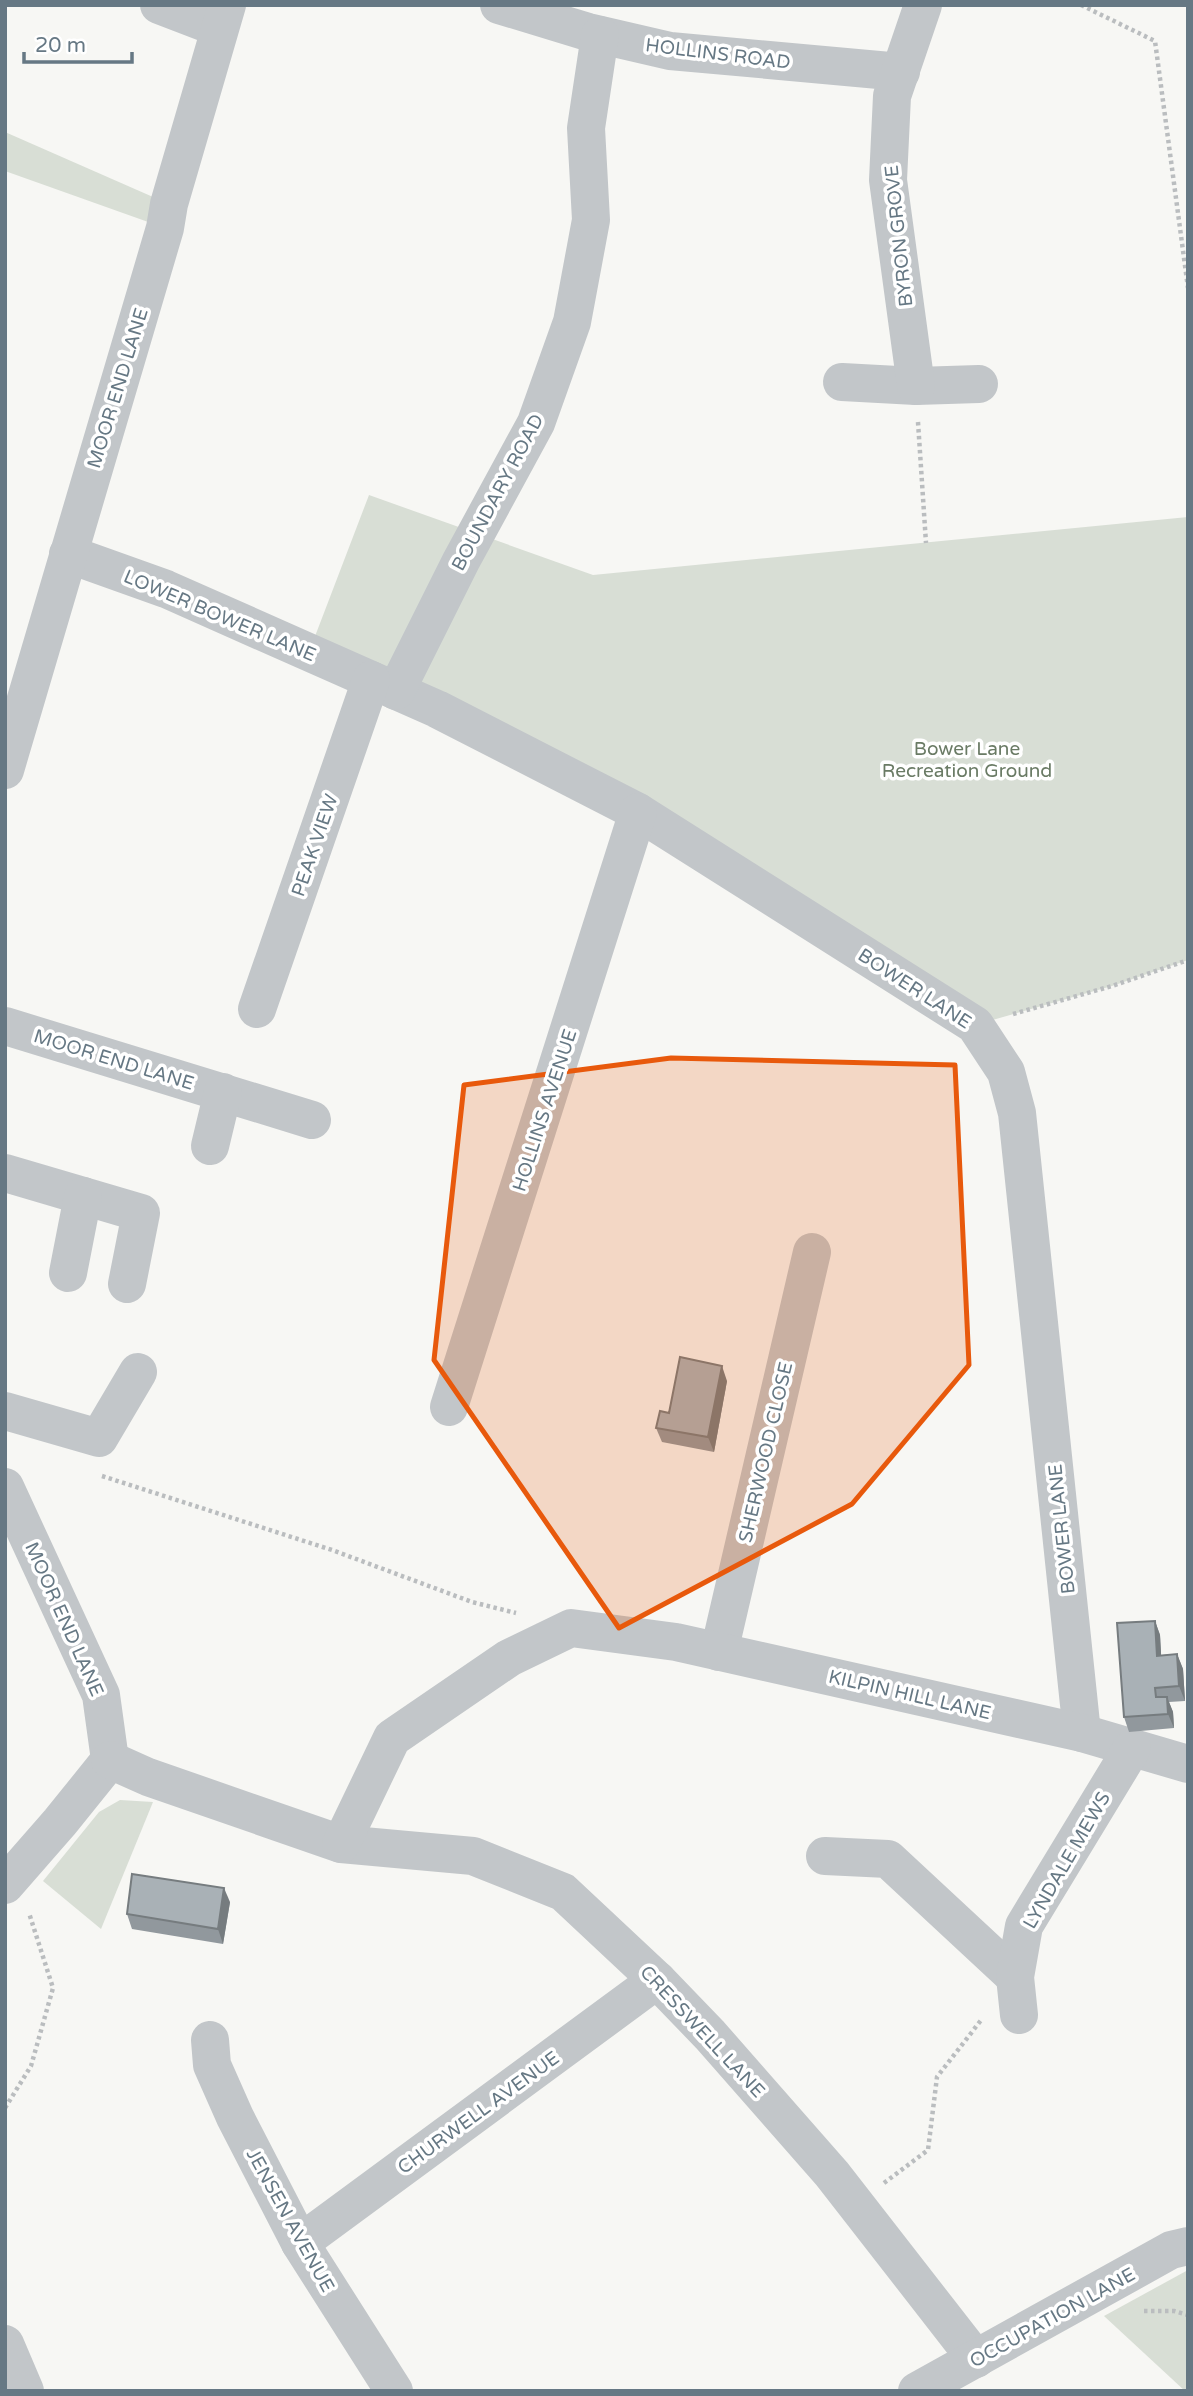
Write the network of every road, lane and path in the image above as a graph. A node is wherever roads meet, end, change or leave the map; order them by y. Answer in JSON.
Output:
{"nodes":[{"id":1,"x":159,"y":5,"type":"edge"},
{"id":2,"x":499,"y":5,"type":"edge"},
{"id":3,"x":923,"y":5,"type":"edge"},
{"id":4,"x":1081,"y":5,"type":"edge"},
{"id":5,"x":223,"y":17,"type":"edge"},
{"id":6,"x":600,"y":35,"type":"junction"},
{"id":7,"x":901,"y":72,"type":"junction"},
{"id":8,"x":1188,"y":288,"type":"edge"},
{"id":9,"x":842,"y":382,"type":"dead end"},
{"id":10,"x":979,"y":384,"type":"dead end"},
{"id":11,"x":916,"y":386,"type":"junction"},
{"id":12,"x":926,"y":542,"type":"dead end"},
{"id":13,"x":68,"y":554,"type":"junction"},
{"id":14,"x":384,"y":686,"type":"junction"},
{"id":15,"x":5,"y":770,"type":"edge"},
{"id":16,"x":638,"y":812,"type":"junction"},
{"id":17,"x":1188,"y":960,"type":"edge"},
{"id":18,"x":257,"y":1009,"type":"dead end"},
{"id":19,"x":975,"y":1025,"type":"junction"},
{"id":20,"x":5,"y":1026,"type":"edge"},
{"id":21,"x":223,"y":1092,"type":"junction"},
{"id":22,"x":312,"y":1120,"type":"dead end"},
{"id":23,"x":210,"y":1146,"type":"dead end"},
{"id":24,"x":5,"y":1173,"type":"edge"},
{"id":25,"x":83,"y":1196,"type":"junction"},
{"id":26,"x":812,"y":1252,"type":"dead end"},
{"id":27,"x":68,"y":1273,"type":"dead end"},
{"id":28,"x":127,"y":1284,"type":"dead end"},
{"id":29,"x":138,"y":1372,"type":"dead end"},
{"id":30,"x":449,"y":1407,"type":"dead end"},
{"id":31,"x":5,"y":1411,"type":"edge"},
{"id":32,"x":97,"y":1474,"type":"dead end"},
{"id":33,"x":5,"y":1487,"type":"edge"},
{"id":34,"x":571,"y":1628,"type":"junction"},
{"id":35,"x":719,"y":1652,"type":"junction"},
{"id":36,"x":1082,"y":1733,"type":"junction"},
{"id":37,"x":1132,"y":1748,"type":"junction"},
{"id":38,"x":110,"y":1760,"type":"junction"},
{"id":39,"x":1188,"y":1764,"type":"edge"},
{"id":40,"x":341,"y":1844,"type":"junction"},
{"id":41,"x":825,"y":1856,"type":"dead end"},
{"id":42,"x":11,"y":1879,"type":"edge"},
{"id":43,"x":1015,"y":1977,"type":"junction"},
{"id":44,"x":657,"y":1980,"type":"junction"},
{"id":45,"x":1019,"y":2015,"type":"dead end"},
{"id":46,"x":210,"y":2040,"type":"dead end"},
{"id":47,"x":5,"y":2108,"type":"edge"},
{"id":48,"x":856,"y":2205,"type":"junction"},
{"id":49,"x":300,"y":2243,"type":"junction"},
{"id":50,"x":1188,"y":2246,"type":"edge"},
{"id":51,"x":5,"y":2344,"type":"edge"},
{"id":52,"x":976,"y":2359,"type":"junction"},
{"id":53,"x":25,"y":2391,"type":"edge"},
{"id":54,"x":394,"y":2391,"type":"edge"},
{"id":55,"x":917,"y":2391,"type":"edge"}],
"edges":[{"from":1,"to":5,"type":"street"},
{"from":2,"to":6,"type":"street","name":"HOLLINS ROAD"},
{"from":3,"to":7,"type":"street","name":"BYRON GROVE"},
{"from":4,"to":8,"type":"path"},
{"from":5,"to":13,"type":"street","name":"MOOR END LANE"},
{"from":6,"to":7,"type":"street","name":"HOLLINS ROAD"},
{"from":6,"to":14,"type":"street","name":"BOUNDARY ROAD"},
{"from":7,"to":11,"type":"street","name":"BYRON GROVE"},
{"from":9,"to":11,"type":"street"},
{"from":10,"to":11,"type":"street"},
{"from":11,"to":12,"type":"path"},
{"from":13,"to":14,"type":"street","name":"LOWER BOWER LANE"},
{"from":13,"to":15,"type":"street","name":"MOOR END LANE"},
{"from":14,"to":16,"type":"street","name":"BOWER LANE"},
{"from":14,"to":18,"type":"street","name":"PEAK VIEW"},
{"from":16,"to":19,"type":"street","name":"BOWER LANE"},
{"from":16,"to":30,"type":"street","name":"HOLLINS AVENUE"},
{"from":17,"to":19,"type":"path"},
{"from":19,"to":36,"type":"street","name":"BOWER LANE"},
{"from":20,"to":21,"type":"street","name":"MOOR END LANE"},
{"from":21,"to":22,"type":"street","name":"MOOR END LANE"},
{"from":21,"to":23,"type":"street"},
{"from":24,"to":25,"type":"street"},
{"from":25,"to":27,"type":"street"},
{"from":25,"to":28,"type":"street"},
{"from":26,"to":35,"type":"street","name":"SHERWOOD CLOSE"},
{"from":29,"to":31,"type":"street"},
{"from":32,"to":34,"type":"path"},
{"from":33,"to":38,"type":"street","name":"MOOR END LANE"},
{"from":34,"to":35,"type":"street","name":"KILPIN HILL LANE"},
{"from":34,"to":40,"type":"street"},
{"from":35,"to":36,"type":"street","name":"KILPIN HILL LANE"},
{"from":36,"to":37,"type":"street","name":"KILPIN HILL LANE"},
{"from":37,"to":39,"type":"street","name":"KILPIN HILL LANE"},
{"from":37,"to":43,"type":"street","name":"LYNDALE MEWS"},
{"from":38,"to":40,"type":"street","name":"CRESSWELL LANE"},
{"from":38,"to":42,"type":"street"},
{"from":40,"to":44,"type":"street","name":"CRESSWELL LANE"},
{"from":41,"to":43,"type":"street"},
{"from":42,"to":47,"type":"path"},
{"from":43,"to":45,"type":"street","name":"LYNDALE MEWS"},
{"from":43,"to":48,"type":"path"},
{"from":44,"to":48,"type":"street","name":"CRESSWELL LANE"},
{"from":44,"to":49,"type":"street","name":"CHURWELL AVENUE"},
{"from":46,"to":49,"type":"street","name":"JENSEN AVENUE"},
{"from":48,"to":52,"type":"street","name":"CRESSWELL LANE"},
{"from":49,"to":54,"type":"street","name":"JENSEN AVENUE"},
{"from":50,"to":52,"type":"street","name":"OCCUPATION LANE"},
{"from":51,"to":53,"type":"street"},
{"from":52,"to":55,"type":"street","name":"OCCUPATION LANE"}]}
